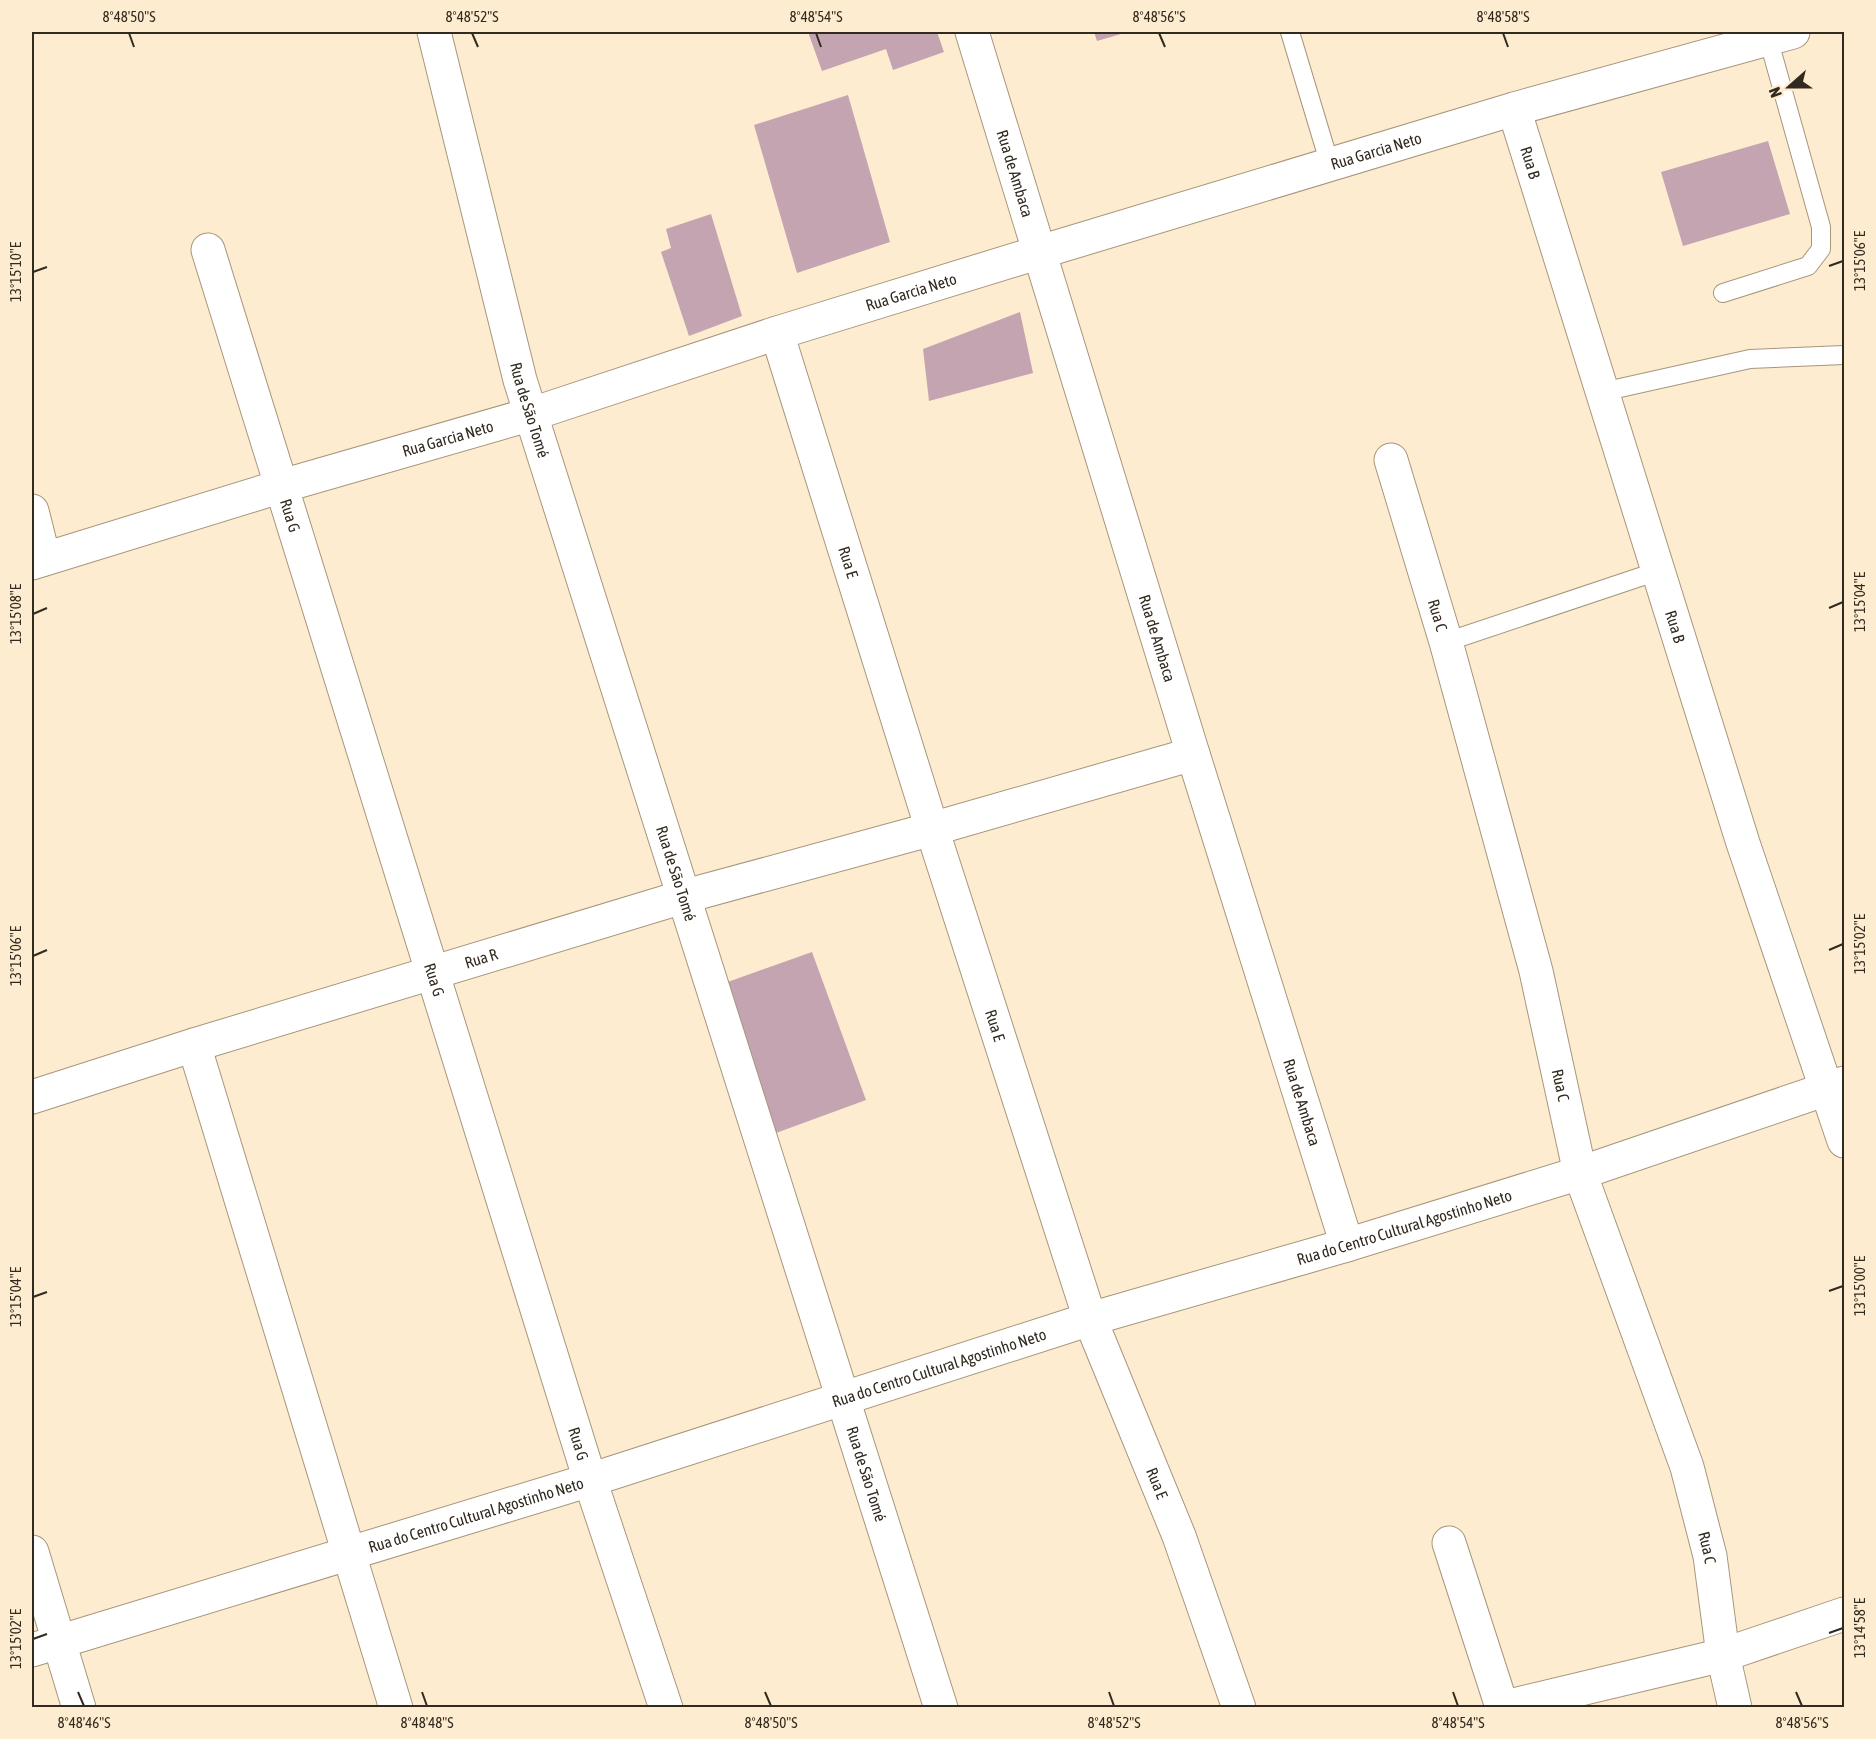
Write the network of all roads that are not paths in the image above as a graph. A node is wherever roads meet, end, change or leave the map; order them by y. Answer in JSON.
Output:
{"nodes":[{"id":1,"x":434,"y":32,"type":"edge"},
{"id":2,"x":972,"y":32,"type":"edge"},
{"id":3,"x":1290,"y":32,"type":"edge"},
{"id":4,"x":1780,"y":35,"type":"edge"},
{"id":5,"x":1514,"y":110,"type":"junction"},
{"id":6,"x":1330,"y":165,"type":"junction"},
{"id":7,"x":208,"y":250,"type":"dead end"},
{"id":8,"x":1040,"y":252,"type":"junction"},
{"id":9,"x":1723,"y":293,"type":"dead end"},
{"id":10,"x":777,"y":333,"type":"junction"},
{"id":11,"x":1845,"y":355,"type":"edge"},
{"id":12,"x":1602,"y":392,"type":"junction"},
{"id":13,"x":532,"y":414,"type":"junction"},
{"id":14,"x":1391,"y":460,"type":"dead end"},
{"id":15,"x":282,"y":486,"type":"junction"},
{"id":16,"x":32,"y":511,"type":"edge"},
{"id":17,"x":38,"y":561,"type":"edge"},
{"id":18,"x":1658,"y":571,"type":"junction"},
{"id":19,"x":1446,"y":642,"type":"junction"},
{"id":20,"x":1193,"y":754,"type":"junction"},
{"id":21,"x":932,"y":829,"type":"junction"},
{"id":22,"x":686,"y":896,"type":"junction"},
{"id":23,"x":434,"y":973,"type":"junction"},
{"id":24,"x":194,"y":1045,"type":"junction"},
{"id":25,"x":1835,"y":1086,"type":"edge"},
{"id":26,"x":32,"y":1097,"type":"edge"},
{"id":27,"x":1845,"y":1141,"type":"edge"},
{"id":28,"x":1580,"y":1173,"type":"junction"},
{"id":29,"x":1347,"y":1245,"type":"junction"},
{"id":30,"x":1090,"y":1319,"type":"junction"},
{"id":31,"x":842,"y":1397,"type":"junction"},
{"id":32,"x":590,"y":1480,"type":"junction"},
{"id":33,"x":1449,"y":1543,"type":"dead end"},
{"id":34,"x":32,"y":1552,"type":"edge"},
{"id":35,"x":348,"y":1555,"type":"junction"},
{"id":36,"x":1845,"y":1614,"type":"edge"},
{"id":37,"x":45,"y":1646,"type":"edge"},
{"id":38,"x":1723,"y":1655,"type":"junction"},
{"id":39,"x":79,"y":1707,"type":"edge"},
{"id":40,"x":396,"y":1707,"type":"edge"},
{"id":41,"x":666,"y":1707,"type":"edge"},
{"id":42,"x":941,"y":1707,"type":"edge"},
{"id":43,"x":1236,"y":1707,"type":"edge"},
{"id":44,"x":1502,"y":1707,"type":"edge"},
{"id":45,"x":1735,"y":1707,"type":"edge"}],
"edges":[{"from":1,"to":13,"type":"street","name":"Rua de São Tomé"},
{"from":2,"to":8,"type":"street","name":"Rua de Ambaca"},
{"from":3,"to":6,"type":"lane"},
{"from":4,"to":5,"type":"street","name":"Rua Garcia Neto"},
{"from":4,"to":9,"type":"lane"},
{"from":5,"to":6,"type":"street","name":"Rua Garcia Neto"},
{"from":5,"to":12,"type":"street","name":"Rua B"},
{"from":6,"to":8,"type":"street","name":"Rua Garcia Neto"},
{"from":7,"to":15,"type":"street","name":"Rua G"},
{"from":8,"to":10,"type":"street","name":"Rua Garcia Neto"},
{"from":8,"to":20,"type":"street","name":"Rua de Ambaca"},
{"from":10,"to":13,"type":"street","name":"Rua Garcia Neto"},
{"from":10,"to":21,"type":"street","name":"Rua E"},
{"from":11,"to":12,"type":"lane"},
{"from":12,"to":18,"type":"street","name":"Rua B"},
{"from":13,"to":15,"type":"street","name":"Rua Garcia Neto"},
{"from":13,"to":22,"type":"street","name":"Rua de São Tomé"},
{"from":14,"to":19,"type":"street","name":"Rua C"},
{"from":15,"to":17,"type":"street","name":"Rua Garcia Neto"},
{"from":15,"to":23,"type":"street","name":"Rua G"},
{"from":16,"to":17,"type":"street"},
{"from":18,"to":19,"type":"lane"},
{"from":18,"to":25,"type":"street","name":"Rua B"},
{"from":19,"to":28,"type":"street","name":"Rua C"},
{"from":20,"to":21,"type":"street","name":"Rua R"},
{"from":20,"to":29,"type":"street","name":"Rua de Ambaca"},
{"from":21,"to":22,"type":"street","name":"Rua R"},
{"from":21,"to":30,"type":"street","name":"Rua E"},
{"from":22,"to":23,"type":"street","name":"Rua R"},
{"from":22,"to":31,"type":"street","name":"Rua de São Tomé"},
{"from":23,"to":24,"type":"street","name":"Rua R"},
{"from":23,"to":32,"type":"street","name":"Rua G"},
{"from":24,"to":26,"type":"street","name":"Rua R"},
{"from":24,"to":35,"type":"street"},
{"from":25,"to":27,"type":"street","name":"Rua B"},
{"from":25,"to":28,"type":"street","name":"Rua do Centro Cultural Agostinho Neto"},
{"from":28,"to":29,"type":"street","name":"Rua do Centro Cultural Agostinho Neto"},
{"from":28,"to":38,"type":"street","name":"Rua C"},
{"from":29,"to":30,"type":"street","name":"Rua do Centro Cultural Agostinho Neto"},
{"from":30,"to":31,"type":"street","name":"Rua do Centro Cultural Agostinho Neto"},
{"from":30,"to":43,"type":"street","name":"Rua E"},
{"from":31,"to":32,"type":"street","name":"Rua do Centro Cultural Agostinho Neto"},
{"from":31,"to":42,"type":"street","name":"Rua de São Tomé"},
{"from":32,"to":35,"type":"street","name":"Rua do Centro Cultural Agostinho Neto"},
{"from":32,"to":41,"type":"street","name":"Rua G"},
{"from":33,"to":44,"type":"street"},
{"from":34,"to":37,"type":"street"},
{"from":35,"to":37,"type":"street","name":"Rua do Centro Cultural Agostinho Neto"},
{"from":35,"to":40,"type":"street"},
{"from":36,"to":38,"type":"street"},
{"from":37,"to":39,"type":"street"},
{"from":38,"to":44,"type":"street"},
{"from":38,"to":45,"type":"street","name":"Rua C"}]}
